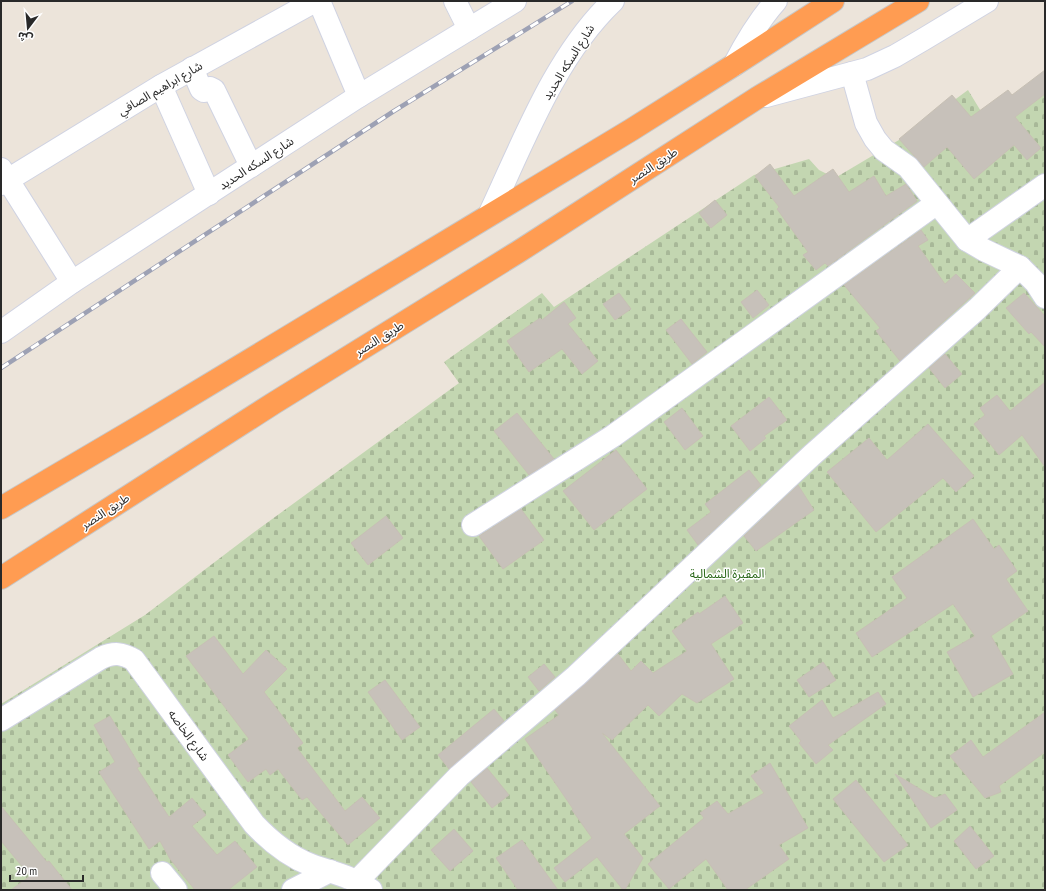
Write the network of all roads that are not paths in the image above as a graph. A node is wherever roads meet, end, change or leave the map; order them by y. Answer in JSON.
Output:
{"nodes":[{"id":1,"x":315,"y":1,"type":"edge"},
{"id":2,"x":319,"y":1,"type":"edge"},
{"id":3,"x":455,"y":1,"type":"edge"},
{"id":4,"x":515,"y":1,"type":"edge"},
{"id":5,"x":613,"y":1,"type":"edge"},
{"id":6,"x":776,"y":1,"type":"edge"},
{"id":7,"x":833,"y":1,"type":"edge"},
{"id":8,"x":918,"y":1,"type":"edge"},
{"id":9,"x":987,"y":1,"type":"edge"},
{"id":10,"x":469,"y":29,"type":"junction"},
{"id":11,"x":734,"y":65,"type":"junction"},
{"id":12,"x":192,"y":68,"type":"junction"},
{"id":13,"x":852,"y":73,"type":"junction"},
{"id":14,"x":161,"y":86,"type":"junction"},
{"id":15,"x":359,"y":96,"type":"junction"},
{"id":16,"x":757,"y":98,"type":"junction"},
{"id":17,"x":251,"y":166,"type":"junction"},
{"id":18,"x":3,"y":177,"type":"edge"},
{"id":19,"x":1045,"y":185,"type":"edge"},
{"id":20,"x":209,"y":194,"type":"junction"},
{"id":21,"x":937,"y":203,"type":"junction"},
{"id":22,"x":489,"y":215,"type":"junction"},
{"id":23,"x":967,"y":240,"type":"junction"},
{"id":24,"x":1020,"y":267,"type":"junction"},
{"id":25,"x":72,"y":282,"type":"junction"},
{"id":26,"x":1045,"y":297,"type":"edge"},
{"id":27,"x":1,"y":332,"type":"edge"},
{"id":28,"x":1,"y":508,"type":"edge"},
{"id":29,"x":473,"y":525,"type":"dead end"},
{"id":30,"x":1,"y":578,"type":"edge"},
{"id":31,"x":1,"y":720,"type":"edge"},
{"id":32,"x":330,"y":871,"type":"junction"},
{"id":33,"x":162,"y":873,"type":"dead end"},
{"id":34,"x":364,"y":885,"type":"edge"},
{"id":35,"x":176,"y":890,"type":"edge"},
{"id":36,"x":293,"y":890,"type":"edge"}],
"edges":[{"from":1,"to":12,"type":"street","name":"شارع ابراهيم الصافي"},
{"from":2,"to":15,"type":"street"},
{"from":3,"to":10,"type":"street"},
{"from":4,"to":10,"type":"street","name":"شارع السكه الحديد"},
{"from":5,"to":22,"type":"street","name":"شارع السكه الحديد"},
{"from":6,"to":11,"type":"street"},
{"from":7,"to":11,"type":"highway"},
{"from":8,"to":16,"type":"highway","name":"طريق النصر"},
{"from":9,"to":13,"type":"street","name":"طريق النصر"},
{"from":10,"to":15,"type":"street","name":"شارع السكه الحديد"},
{"from":11,"to":22,"type":"highway"},
{"from":12,"to":14,"type":"street","name":"شارع ابراهيم الصافي"},
{"from":12,"to":17,"type":"street"},
{"from":13,"to":16,"type":"street","name":"طريق النصر"},
{"from":13,"to":21,"type":"street"},
{"from":14,"to":18,"type":"street","name":"شارع ابراهيم الصافي"},
{"from":14,"to":20,"type":"street"},
{"from":15,"to":17,"type":"street","name":"شارع السكه الحديد"},
{"from":16,"to":30,"type":"highway","name":"طريق النصر"},
{"from":17,"to":20,"type":"street","name":"شارع السكه الحديد"},
{"from":18,"to":25,"type":"street","name":"شارع ابراهيم الصافي"},
{"from":19,"to":23,"type":"street"},
{"from":20,"to":25,"type":"street","name":"شارع السكه الحديد"},
{"from":21,"to":23,"type":"street"},
{"from":21,"to":29,"type":"street"},
{"from":22,"to":28,"type":"highway"},
{"from":23,"to":24,"type":"street"},
{"from":24,"to":26,"type":"street"},
{"from":24,"to":34,"type":"street"},
{"from":25,"to":27,"type":"street","name":"شارع السكه الحديد"},
{"from":31,"to":32,"type":"street","name":"شارع الخاصه"},
{"from":32,"to":34,"type":"street","name":"شارع الخاصه"},
{"from":32,"to":36,"type":"street"},
{"from":33,"to":35,"type":"street"}]}
